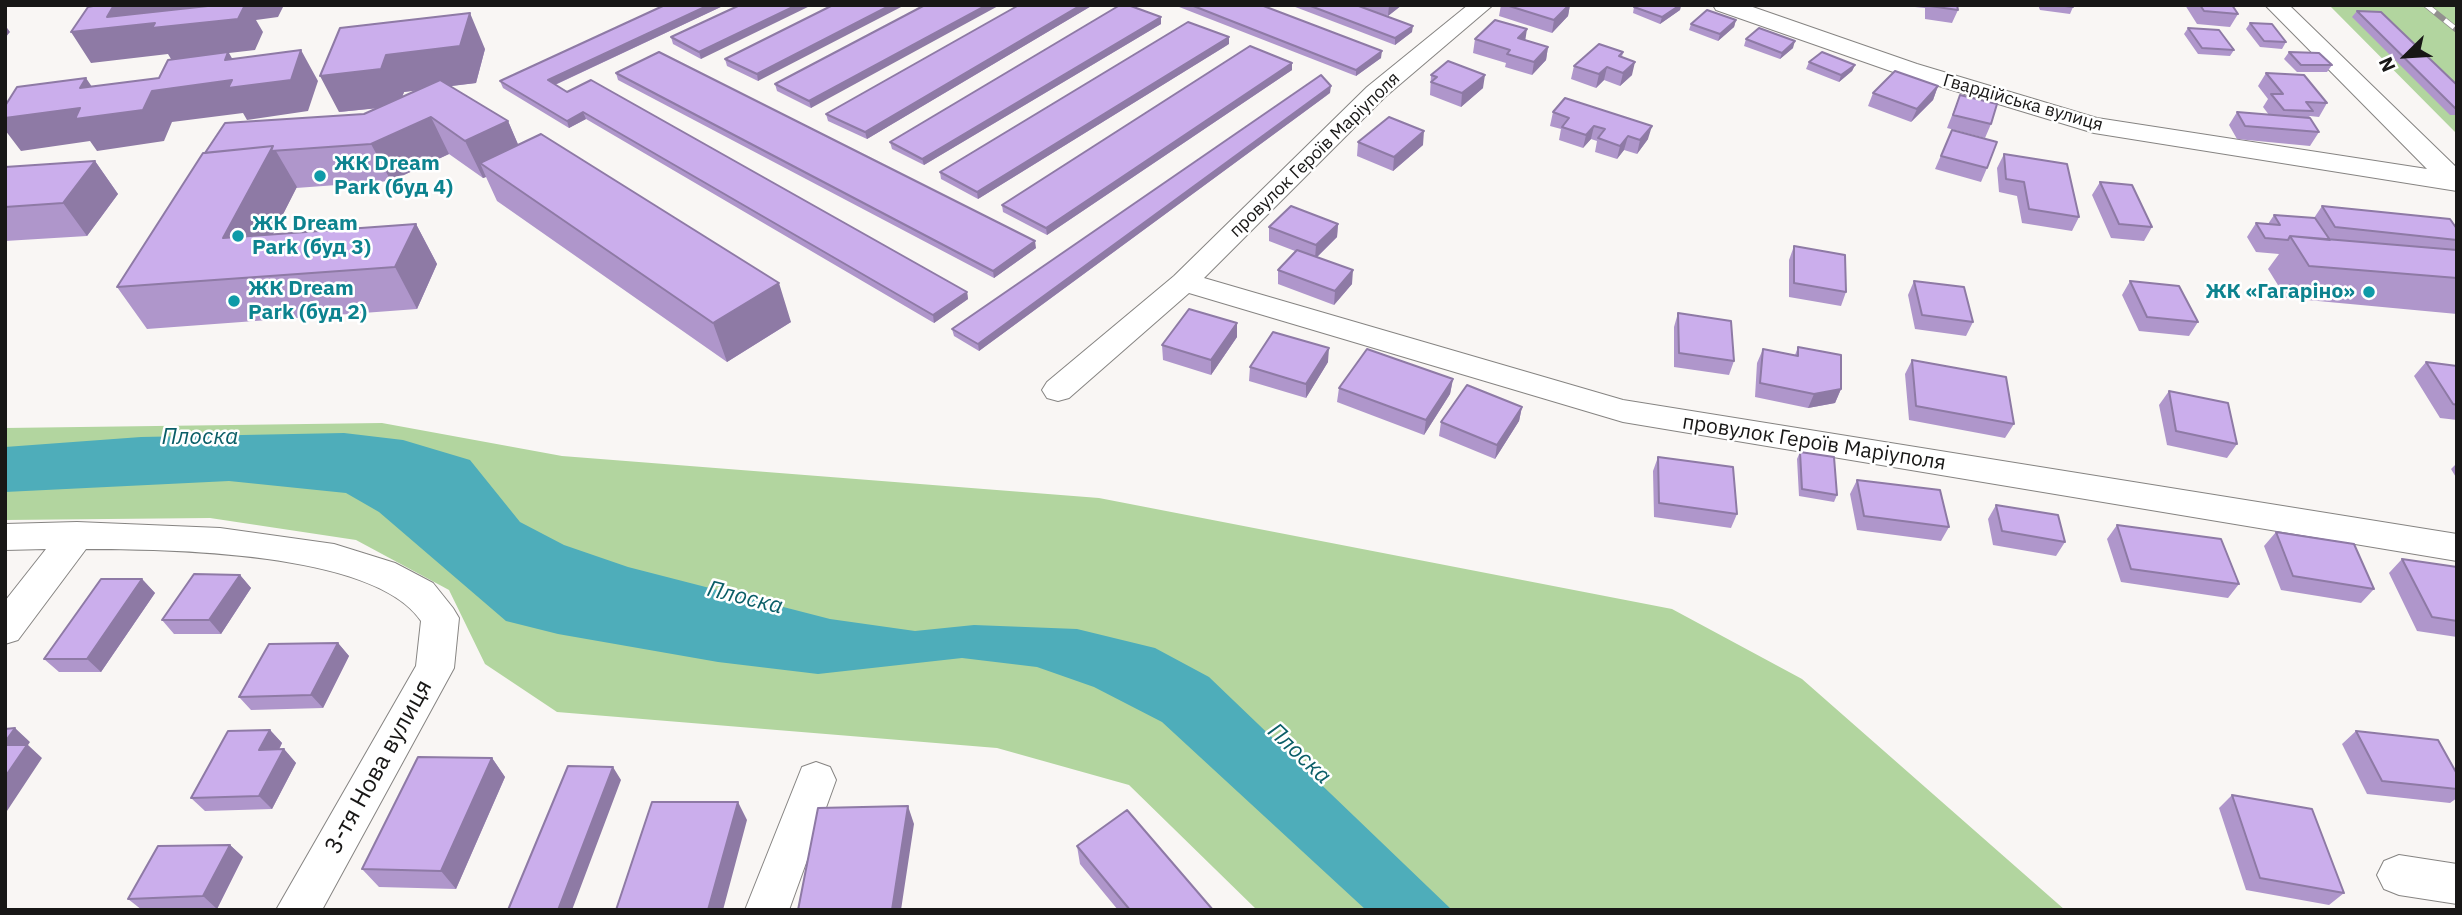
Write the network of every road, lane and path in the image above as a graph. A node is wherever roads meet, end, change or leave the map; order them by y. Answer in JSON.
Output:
{"nodes":[{"id":1,"x":1482,"y":5,"type":"edge"},
{"id":2,"x":1724,"y":5,"type":"edge"},
{"id":3,"x":2276,"y":5,"type":"edge"},
{"id":4,"x":2456,"y":182,"type":"edge"},
{"id":5,"x":1184,"y":282,"type":"junction"},
{"id":6,"x":1058,"y":390,"type":"dead end"},
{"id":7,"x":77,"y":535,"type":"junction"},
{"id":8,"x":5,"y":537,"type":"edge"},
{"id":9,"x":2457,"y":548,"type":"edge"},
{"id":10,"x":5,"y":629,"type":"edge"},
{"id":11,"x":816,"y":780,"type":"dead end"},
{"id":12,"x":2399,"y":875,"type":"dead end"},
{"id":13,"x":2457,"y":884,"type":"edge"},
{"id":14,"x":298,"y":910,"type":"edge"},
{"id":15,"x":767,"y":910,"type":"edge"}],
"edges":[{"from":1,"to":5,"type":"street","name":"провулок Героїв Маріуполя"},
{"from":2,"to":4,"type":"street","name":"Гвардійська вулиця"},
{"from":3,"to":4,"type":"street"},
{"from":5,"to":6,"type":"street","name":"провулок Героїв Маріуполя"},
{"from":5,"to":9,"type":"street","name":"провулок Героїв Маріуполя"},
{"from":7,"to":8,"type":"street"},
{"from":7,"to":10,"type":"street"},
{"from":7,"to":14,"type":"street","name":"3-тя Нова вулиця"},
{"from":11,"to":15,"type":"street"},
{"from":12,"to":13,"type":"street"}]}
